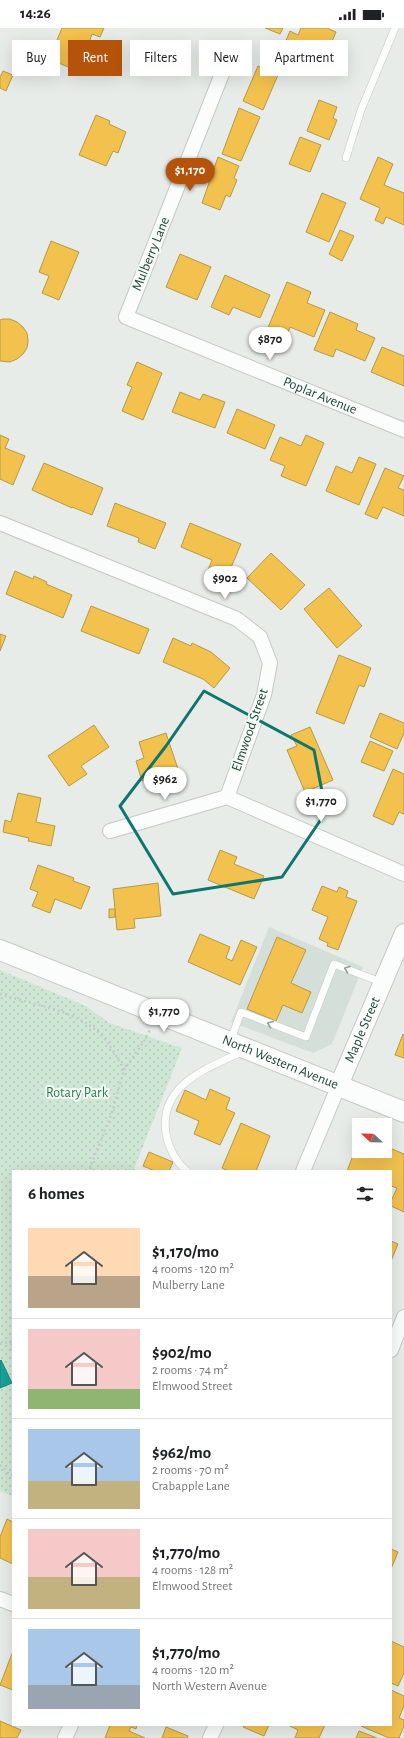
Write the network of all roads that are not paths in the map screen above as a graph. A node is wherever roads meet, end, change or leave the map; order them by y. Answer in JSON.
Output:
{"nodes":[{"id":1,"x":395,"y":28,"type":"edge"},
{"id":2,"x":221,"y":76,"type":"edge"},
{"id":3,"x":346,"y":158,"type":"dead end"},
{"id":4,"x":126,"y":317,"type":"joint"},
{"id":5,"x":404,"y":430,"type":"edge"},
{"id":6,"x":0,"y":523,"type":"edge"},
{"id":7,"x":227,"y":797,"type":"junction"},
{"id":8,"x":110,"y":831,"type":"dead end"},
{"id":9,"x":404,"y":874,"type":"edge"},
{"id":10,"x":404,"y":933,"type":"edge"},
{"id":11,"x":0,"y":950,"type":"edge"},
{"id":12,"x":383,"y":983,"type":"junction"},
{"id":13,"x":230,"y":1042,"type":"junction"},
{"id":14,"x":248,"y":1049,"type":"junction"},
{"id":15,"x":339,"y":1086,"type":"junction"},
{"id":16,"x":404,"y":1112,"type":"edge"},
{"id":17,"x":186,"y":1170,"type":"edge"},
{"id":18,"x":303,"y":1170,"type":"edge"},
{"id":19,"x":404,"y":1317,"type":"edge"},
{"id":20,"x":392,"y":1347,"type":"edge"},
{"id":21,"x":0,"y":1599,"type":"edge"},
{"id":22,"x":12,"y":1604,"type":"edge"},
{"id":23,"x":71,"y":1726,"type":"edge"},
{"id":24,"x":216,"y":1726,"type":"edge"},
{"id":25,"x":66,"y":1738,"type":"edge"},
{"id":26,"x":210,"y":1738,"type":"edge"}],
"edges":[{"from":1,"to":3,"type":"lane"},
{"from":2,"to":4,"type":"street","name":"Mulberry Lane"},
{"from":4,"to":5,"type":"street","name":"Poplar Avenue"},
{"from":6,"to":7,"type":"street","name":"Elmwood Street"},
{"from":7,"to":8,"type":"street"},
{"from":7,"to":9,"type":"street"},
{"from":10,"to":12,"type":"street","name":"Maple Street"},
{"from":11,"to":13,"type":"main road","name":"North Western Avenue"},
{"from":12,"to":13,"type":"lane","one_way":true},
{"from":12,"to":15,"type":"street","name":"Maple Street"},
{"from":13,"to":14,"type":"main road","name":"North Western Avenue"},
{"from":14,"to":15,"type":"main road","name":"North Western Avenue"},
{"from":14,"to":17,"type":"lane"},
{"from":15,"to":16,"type":"main road","name":"North Western Avenue"},
{"from":15,"to":18,"type":"street","name":"Maple Street"},
{"from":19,"to":20,"type":"street"},
{"from":21,"to":22,"type":"street"},
{"from":23,"to":25,"type":"street"},
{"from":24,"to":26,"type":"street"}]}
